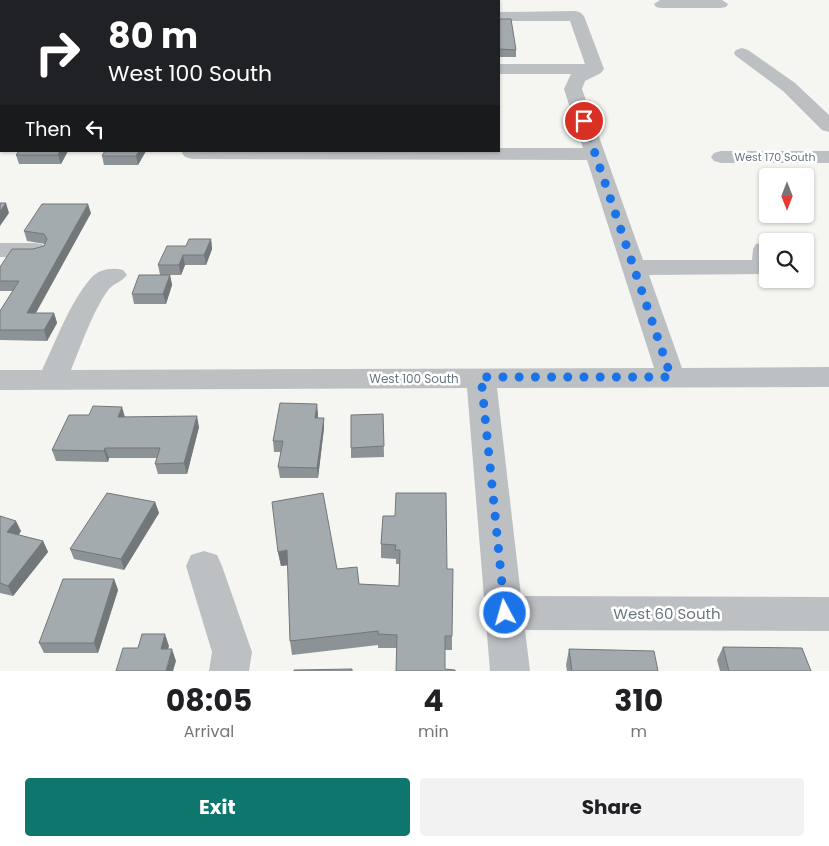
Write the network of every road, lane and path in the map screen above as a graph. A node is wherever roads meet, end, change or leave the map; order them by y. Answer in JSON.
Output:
{"nodes":[{"id":1,"x":661,"y":4,"type":"dead end"},
{"id":2,"x":721,"y":5,"type":"edge"},
{"id":3,"x":500,"y":16,"type":"edge"},
{"id":4,"x":742,"y":53,"type":"dead end"},
{"id":5,"x":500,"y":68,"type":"edge"},
{"id":6,"x":595,"y":69,"type":"junction"},
{"id":7,"x":829,"y":126,"type":"edge"},
{"id":8,"x":193,"y":152,"type":"edge"},
{"id":9,"x":594,"y":154,"type":"junction"},
{"id":10,"x":721,"y":157,"type":"dead end"},
{"id":11,"x":829,"y":158,"type":"edge"},
{"id":12,"x":0,"y":250,"type":"edge"},
{"id":13,"x":36,"y":250,"type":"edge"},
{"id":14,"x":633,"y":268,"type":"junction"},
{"id":15,"x":759,"y":268,"type":"edge"},
{"id":16,"x":114,"y":274,"type":"dead end"},
{"id":17,"x":481,"y":377,"type":"junction"},
{"id":18,"x":671,"y":377,"type":"junction"},
{"id":19,"x":829,"y":377,"type":"edge"},
{"id":20,"x":0,"y":380,"type":"edge"},
{"id":21,"x":52,"y":380,"type":"junction"},
{"id":22,"x":204,"y":566,"type":"dead end"},
{"id":23,"x":505,"y":613,"type":"junction"},
{"id":24,"x":829,"y":614,"type":"edge"},
{"id":25,"x":229,"y":671,"type":"edge"},
{"id":26,"x":510,"y":671,"type":"edge"}],
"edges":[{"from":1,"to":2,"type":"street"},
{"from":3,"to":6,"type":"street"},
{"from":4,"to":7,"type":"street"},
{"from":5,"to":6,"type":"street"},
{"from":6,"to":9,"type":"street"},
{"from":8,"to":9,"type":"street"},
{"from":9,"to":14,"type":"street"},
{"from":10,"to":11,"type":"street","name":"West 170 South"},
{"from":12,"to":13,"type":"street"},
{"from":14,"to":15,"type":"street"},
{"from":14,"to":18,"type":"street"},
{"from":16,"to":21,"type":"street"},
{"from":17,"to":18,"type":"street","name":"West 100 South"},
{"from":17,"to":21,"type":"street","name":"West 100 South"},
{"from":17,"to":23,"type":"street"},
{"from":18,"to":19,"type":"street","name":"West 100 South"},
{"from":20,"to":21,"type":"street","name":"West 100 South"},
{"from":22,"to":25,"type":"street"},
{"from":23,"to":24,"type":"street","name":"West 60 South"},
{"from":23,"to":26,"type":"street"}]}
